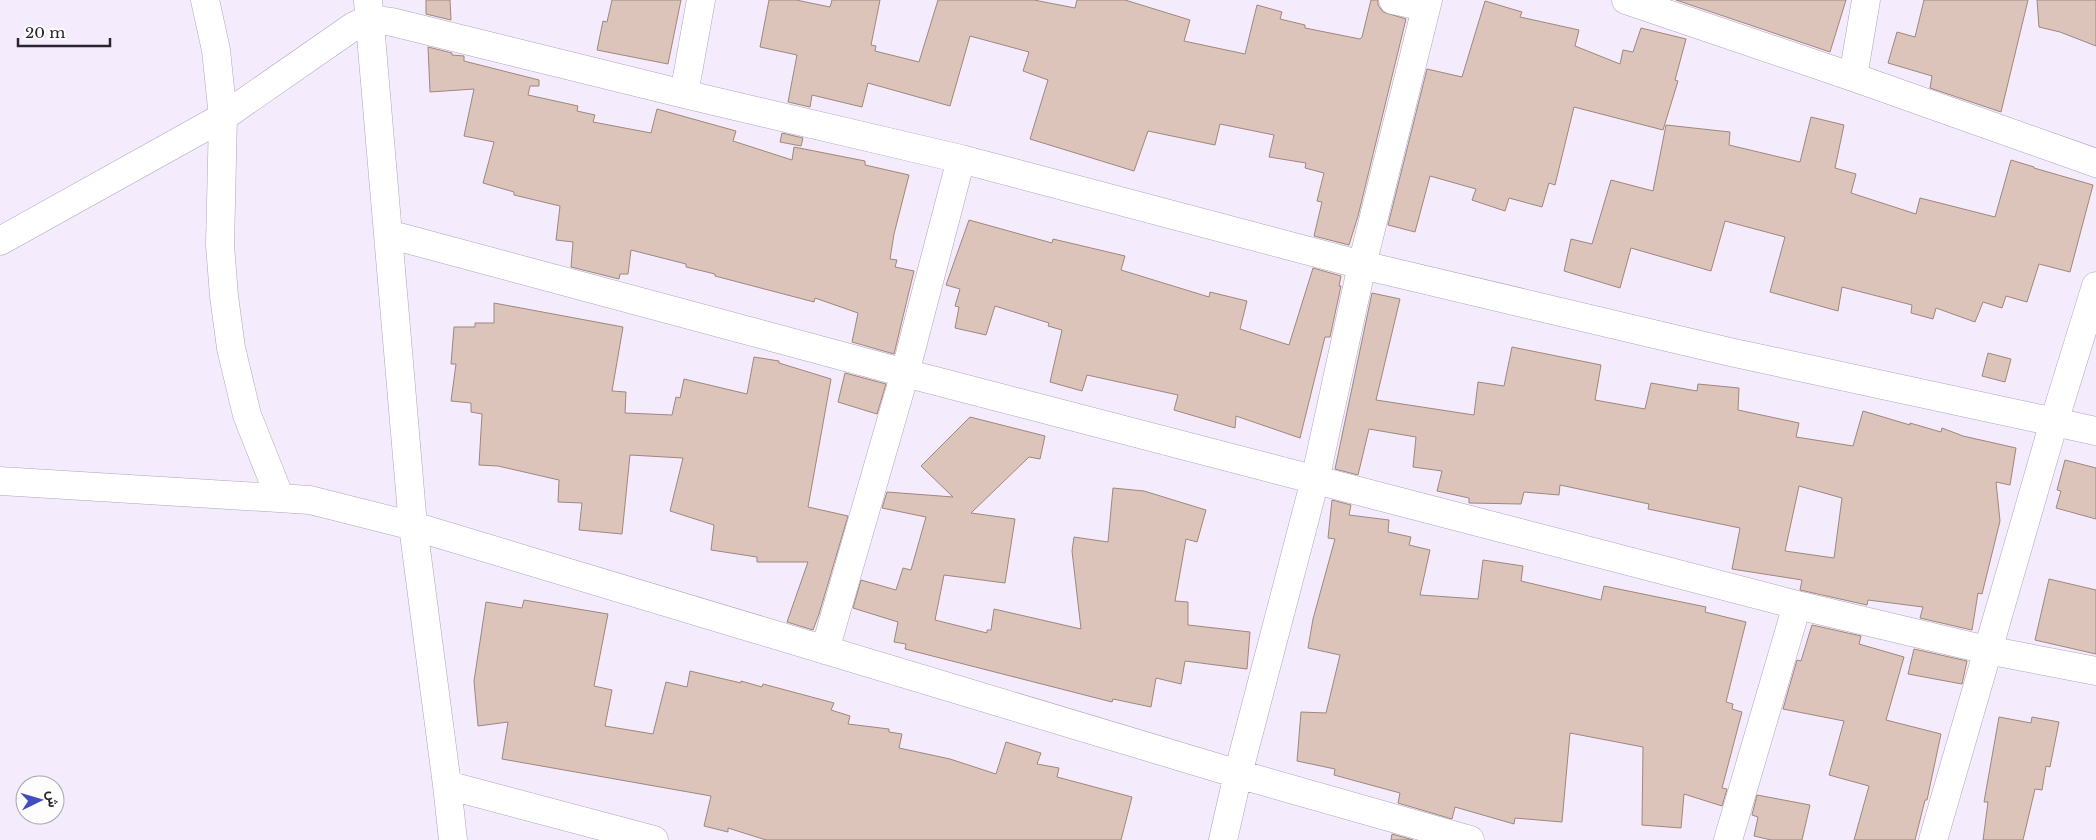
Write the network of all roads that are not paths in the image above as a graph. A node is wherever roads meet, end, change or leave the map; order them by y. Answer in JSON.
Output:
{"nodes":[{"id":1,"x":205,"y":0,"type":"edge"},
{"id":2,"x":701,"y":0,"type":"edge"},
{"id":3,"x":1393,"y":0,"type":"edge"},
{"id":4,"x":1626,"y":0,"type":"edge"},
{"id":5,"x":1866,"y":0,"type":"edge"},
{"id":6,"x":1427,"y":4,"type":"edge"},
{"id":7,"x":1668,"y":7,"type":"edge"},
{"id":8,"x":369,"y":9,"type":"edge"},
{"id":9,"x":1853,"y":77,"type":"junction"},
{"id":10,"x":684,"y":94,"type":"junction"},
{"id":11,"x":223,"y":117,"type":"junction"},
{"id":12,"x":961,"y":159,"type":"junction"},
{"id":13,"x":2096,"y":163,"type":"edge"},
{"id":14,"x":388,"y":234,"type":"junction"},
{"id":15,"x":0,"y":241,"type":"edge"},
{"id":16,"x":1362,"y":265,"type":"junction"},
{"id":17,"x":2096,"y":286,"type":"edge"},
{"id":18,"x":905,"y":373,"type":"junction"},
{"id":19,"x":2054,"y":422,"type":"junction"},
{"id":20,"x":2096,"y":431,"type":"edge"},
{"id":21,"x":1315,"y":480,"type":"junction"},
{"id":22,"x":0,"y":481,"type":"edge"},
{"id":23,"x":280,"y":498,"type":"junction"},
{"id":24,"x":413,"y":526,"type":"junction"},
{"id":25,"x":1797,"y":605,"type":"junction"},
{"id":26,"x":825,"y":650,"type":"junction"},
{"id":27,"x":1987,"y":650,"type":"junction"},
{"id":28,"x":2096,"y":671,"type":"edge"},
{"id":29,"x":1238,"y":774,"type":"junction"},
{"id":30,"x":448,"y":785,"type":"junction"},
{"id":31,"x":452,"y":840,"type":"edge"},
{"id":32,"x":654,"y":840,"type":"edge"},
{"id":33,"x":1223,"y":840,"type":"edge"},
{"id":34,"x":1470,"y":840,"type":"edge"},
{"id":35,"x":1728,"y":840,"type":"edge"},
{"id":36,"x":1933,"y":840,"type":"edge"}],
"edges":[{"from":1,"to":11,"type":"street"},
{"from":2,"to":10,"type":"street"},
{"from":3,"to":6,"type":"street"},
{"from":4,"to":7,"type":"street"},
{"from":5,"to":9,"type":"street"},
{"from":6,"to":16,"type":"street"},
{"from":7,"to":9,"type":"street"},
{"from":8,"to":10,"type":"street"},
{"from":8,"to":11,"type":"street"},
{"from":8,"to":14,"type":"street"},
{"from":9,"to":13,"type":"street"},
{"from":10,"to":12,"type":"street"},
{"from":11,"to":15,"type":"street"},
{"from":11,"to":23,"type":"street"},
{"from":12,"to":16,"type":"street"},
{"from":12,"to":18,"type":"street"},
{"from":14,"to":18,"type":"street"},
{"from":14,"to":24,"type":"street"},
{"from":16,"to":19,"type":"street"},
{"from":16,"to":21,"type":"street"},
{"from":17,"to":19,"type":"street"},
{"from":18,"to":21,"type":"street"},
{"from":18,"to":26,"type":"street"},
{"from":19,"to":20,"type":"street"},
{"from":19,"to":27,"type":"street"},
{"from":21,"to":25,"type":"street"},
{"from":21,"to":29,"type":"street"},
{"from":22,"to":23,"type":"street"},
{"from":23,"to":24,"type":"street"},
{"from":24,"to":26,"type":"street"},
{"from":24,"to":30,"type":"street"},
{"from":25,"to":27,"type":"street"},
{"from":25,"to":35,"type":"street"},
{"from":26,"to":29,"type":"street"},
{"from":27,"to":28,"type":"street"},
{"from":27,"to":36,"type":"street"},
{"from":29,"to":33,"type":"street"},
{"from":29,"to":34,"type":"street"},
{"from":30,"to":31,"type":"street"},
{"from":30,"to":32,"type":"street"}]}
